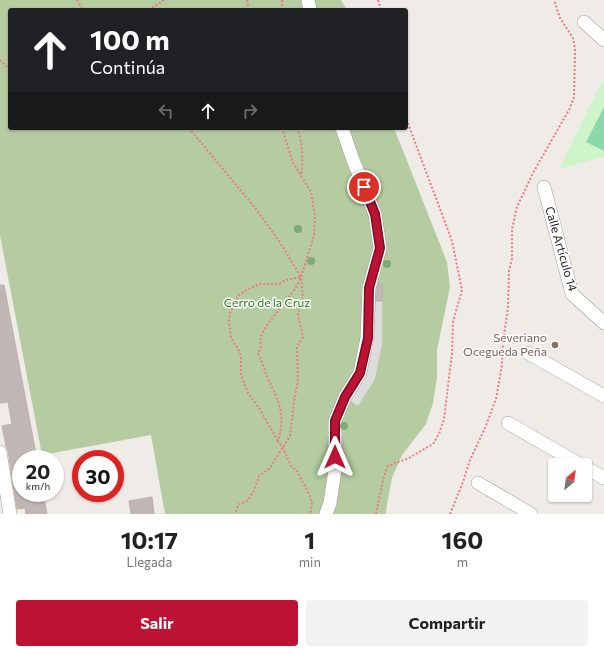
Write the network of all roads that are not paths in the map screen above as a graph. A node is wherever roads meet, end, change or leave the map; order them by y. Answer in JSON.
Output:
{"nodes":[{"id":1,"x":584,"y":22,"type":"dead end"},
{"id":2,"x":604,"y":40,"type":"edge"},
{"id":3,"x":343,"y":130,"type":"edge"},
{"id":4,"x":544,"y":187,"type":"dead end"},
{"id":5,"x":604,"y":323,"type":"edge"},
{"id":6,"x":528,"y":353,"type":"dead end"},
{"id":7,"x":604,"y":396,"type":"edge"},
{"id":8,"x":508,"y":423,"type":"dead end"},
{"id":9,"x":0,"y":452,"type":"edge"},
{"id":10,"x":569,"y":458,"type":"edge"},
{"id":11,"x":592,"y":471,"type":"edge"},
{"id":12,"x":604,"y":478,"type":"edge"},
{"id":13,"x":478,"y":483,"type":"dead end"},
{"id":14,"x":10,"y":514,"type":"edge"},
{"id":15,"x":326,"y":514,"type":"edge"},
{"id":16,"x":531,"y":514,"type":"edge"}],
"edges":[{"from":1,"to":2,"type":"street"},
{"from":3,"to":15,"type":"street"},
{"from":4,"to":5,"type":"street","name":"Calle Artículo 14"},
{"from":6,"to":7,"type":"street"},
{"from":8,"to":10,"type":"street"},
{"from":9,"to":14,"type":"street"},
{"from":11,"to":12,"type":"street"},
{"from":13,"to":16,"type":"street"}]}
